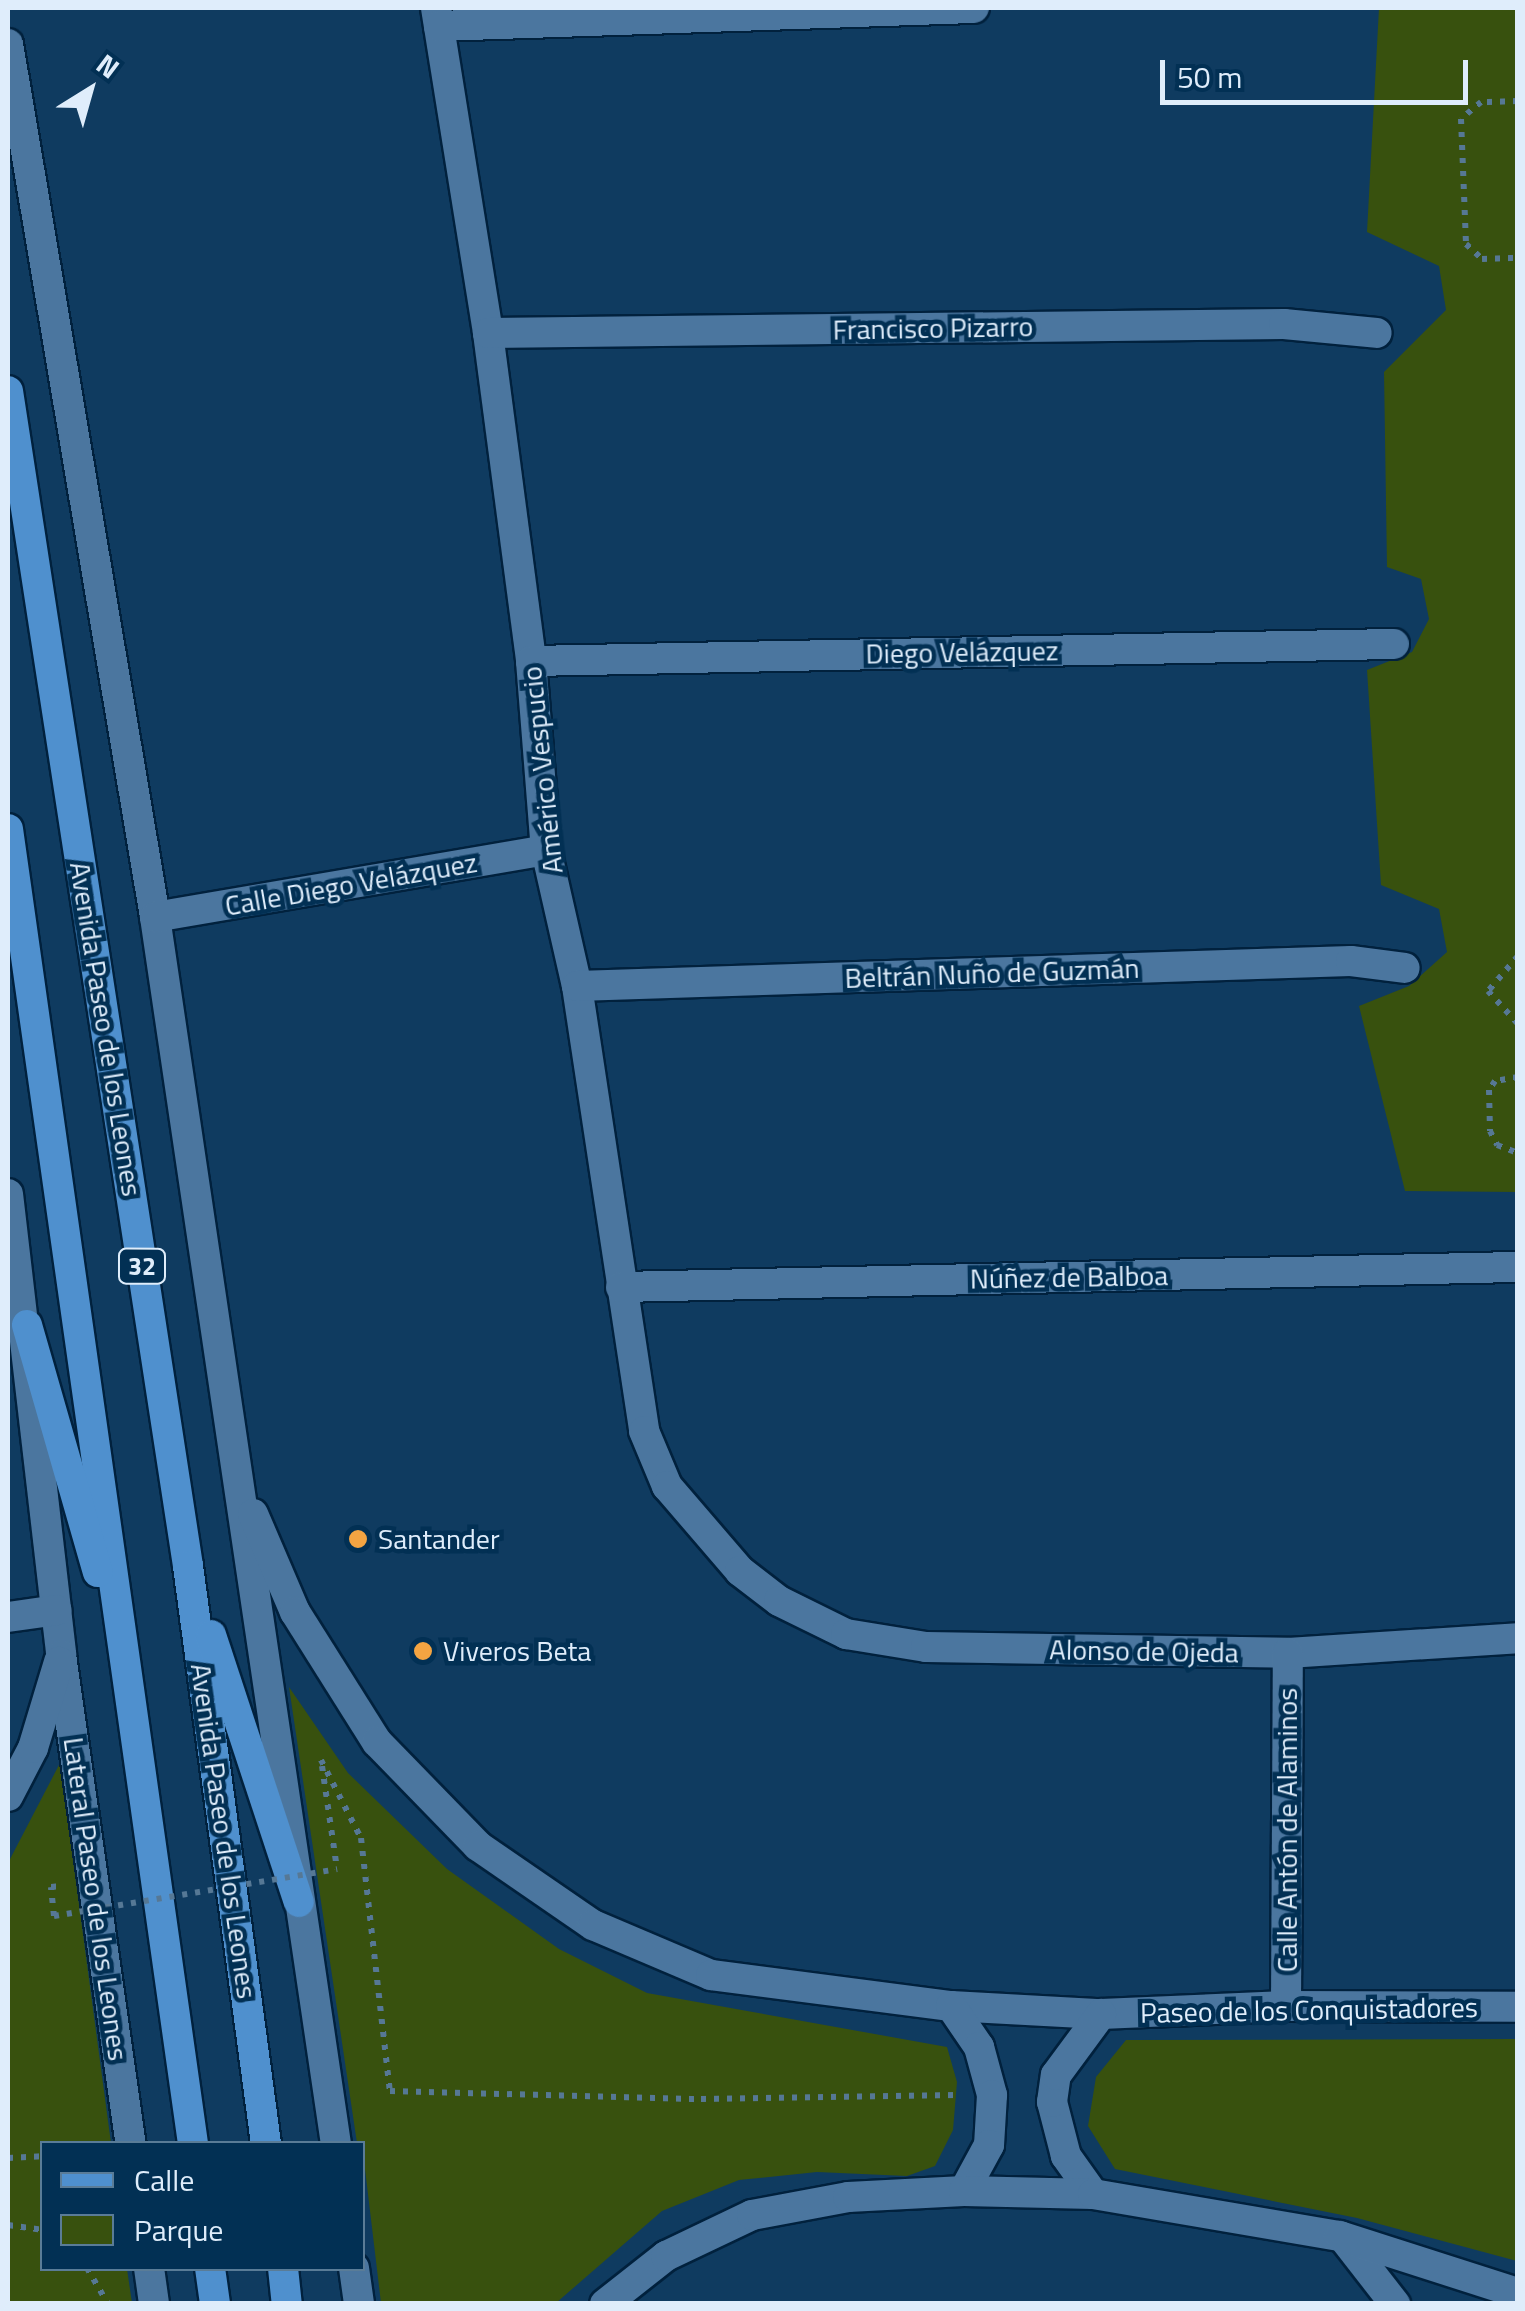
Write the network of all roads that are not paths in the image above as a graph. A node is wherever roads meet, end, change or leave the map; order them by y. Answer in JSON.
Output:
{"nodes":[{"id":1,"x":974,"y":8,"type":"edge"},
{"id":2,"x":438,"y":17,"type":"edge"},
{"id":3,"x":8,"y":44,"type":"edge"},
{"id":4,"x":1377,"y":332,"type":"dead end"},
{"id":5,"x":488,"y":333,"type":"junction"},
{"id":6,"x":8,"y":391,"type":"edge"},
{"id":7,"x":1394,"y":644,"type":"dead end"},
{"id":8,"x":531,"y":661,"type":"junction"},
{"id":9,"x":8,"y":829,"type":"edge"},
{"id":10,"x":546,"y":850,"type":"junction"},
{"id":11,"x":155,"y":917,"type":"junction"},
{"id":12,"x":1406,"y":968,"type":"dead end"},
{"id":13,"x":577,"y":986,"type":"junction"},
{"id":14,"x":8,"y":1197,"type":"edge"},
{"id":15,"x":1518,"y":1267,"type":"edge"},
{"id":16,"x":621,"y":1287,"type":"junction"},
{"id":17,"x":27,"y":1325,"type":"junction"},
{"id":18,"x":236,"y":1473,"type":"junction"},
{"id":19,"x":188,"y":1566,"type":"junction"},
{"id":20,"x":779,"y":1601,"type":"joint"},
{"id":21,"x":57,"y":1610,"type":"junction"},
{"id":22,"x":8,"y":1616,"type":"edge"},
{"id":23,"x":1518,"y":1638,"type":"edge"},
{"id":24,"x":1288,"y":1653,"type":"junction"},
{"id":25,"x":61,"y":1655,"type":"junction"},
{"id":26,"x":123,"y":1658,"type":"junction"},
{"id":27,"x":8,"y":1796,"type":"edge"},
{"id":28,"x":300,"y":1902,"type":"junction"},
{"id":29,"x":951,"y":2006,"type":"junction"},
{"id":30,"x":1286,"y":2006,"type":"junction"},
{"id":31,"x":1518,"y":2007,"type":"edge"},
{"id":32,"x":1101,"y":2014,"type":"junction"},
{"id":33,"x":131,"y":2141,"type":"edge"},
{"id":34,"x":192,"y":2141,"type":"edge"},
{"id":35,"x":266,"y":2141,"type":"edge"},
{"id":36,"x":336,"y":2141,"type":"edge"},
{"id":37,"x":964,"y":2191,"type":"junction"},
{"id":38,"x":1093,"y":2194,"type":"junction"},
{"id":39,"x":1340,"y":2236,"type":"junction"},
{"id":40,"x":149,"y":2271,"type":"edge"},
{"id":41,"x":210,"y":2271,"type":"edge"},
{"id":42,"x":283,"y":2271,"type":"edge"},
{"id":43,"x":354,"y":2271,"type":"edge"},
{"id":44,"x":1518,"y":2293,"type":"edge"},
{"id":45,"x":154,"y":2304,"type":"edge"},
{"id":46,"x":216,"y":2304,"type":"edge"},
{"id":47,"x":287,"y":2304,"type":"edge"},
{"id":48,"x":360,"y":2304,"type":"edge"},
{"id":49,"x":605,"y":2304,"type":"edge"},
{"id":50,"x":1395,"y":2304,"type":"edge"}],
"edges":[{"from":1,"to":2,"type":"street"},
{"from":2,"to":5,"type":"street","name":"Américo Vespucio"},
{"from":3,"to":11,"type":"street"},
{"from":4,"to":5,"type":"street","name":"Francisco Pizarro"},
{"from":5,"to":8,"type":"street","name":"Américo Vespucio"},
{"from":6,"to":19,"type":"main road","name":"Avenida Paseo de los Leones","number":"32"},
{"from":7,"to":8,"type":"street","name":"Diego Velázquez"},
{"from":8,"to":10,"type":"street","name":"Américo Vespucio"},
{"from":9,"to":26,"type":"main road"},
{"from":10,"to":11,"type":"street","name":"Calle Diego Velázquez"},
{"from":10,"to":13,"type":"street","name":"Américo Vespucio"},
{"from":11,"to":18,"type":"street"},
{"from":12,"to":13,"type":"street","name":"Beltrán Nuño de Guzmán"},
{"from":13,"to":16,"type":"street","name":"Américo Vespucio"},
{"from":14,"to":17,"type":"street","name":"Lateral Paseo de los Leones"},
{"from":15,"to":16,"type":"street","name":"Núñez de Balboa"},
{"from":16,"to":20,"type":"street","name":"Américo Vespucio"},
{"from":17,"to":21,"type":"street","name":"Lateral Paseo de los Leones"},
{"from":17,"to":26,"type":"main road"},
{"from":18,"to":28,"type":"street"},
{"from":18,"to":29,"type":"street","name":"Paseo de los Conquistadores"},
{"from":19,"to":28,"type":"main road"},
{"from":19,"to":35,"type":"main road","name":"Avenida Paseo de los Leones","number":"32"},
{"from":20,"to":24,"type":"street","name":"Alonso de Ojeda"},
{"from":21,"to":22,"type":"street"},
{"from":21,"to":25,"type":"street","name":"Lateral Paseo de los Leones"},
{"from":23,"to":24,"type":"street","name":"Alonso de Ojeda"},
{"from":24,"to":30,"type":"street","name":"Calle Antón de Alaminos"},
{"from":25,"to":27,"type":"street"},
{"from":25,"to":33,"type":"street","name":"Lateral Paseo de los Leones"},
{"from":26,"to":34,"type":"main road"},
{"from":28,"to":36,"type":"street"},
{"from":29,"to":32,"type":"street","name":"Paseo de los Conquistadores"},
{"from":29,"to":37,"type":"street"},
{"from":30,"to":31,"type":"street","name":"Paseo de los Conquistadores"},
{"from":30,"to":32,"type":"street","name":"Paseo de los Conquistadores"},
{"from":32,"to":38,"type":"street","name":"Paseo de los Conquistadores"},
{"from":37,"to":38,"type":"street"},
{"from":37,"to":49,"type":"street"},
{"from":38,"to":39,"type":"street"},
{"from":39,"to":44,"type":"street"},
{"from":39,"to":50,"type":"street"},
{"from":40,"to":45,"type":"street"},
{"from":41,"to":46,"type":"main road"},
{"from":42,"to":47,"type":"main road"},
{"from":43,"to":48,"type":"street"}]}
